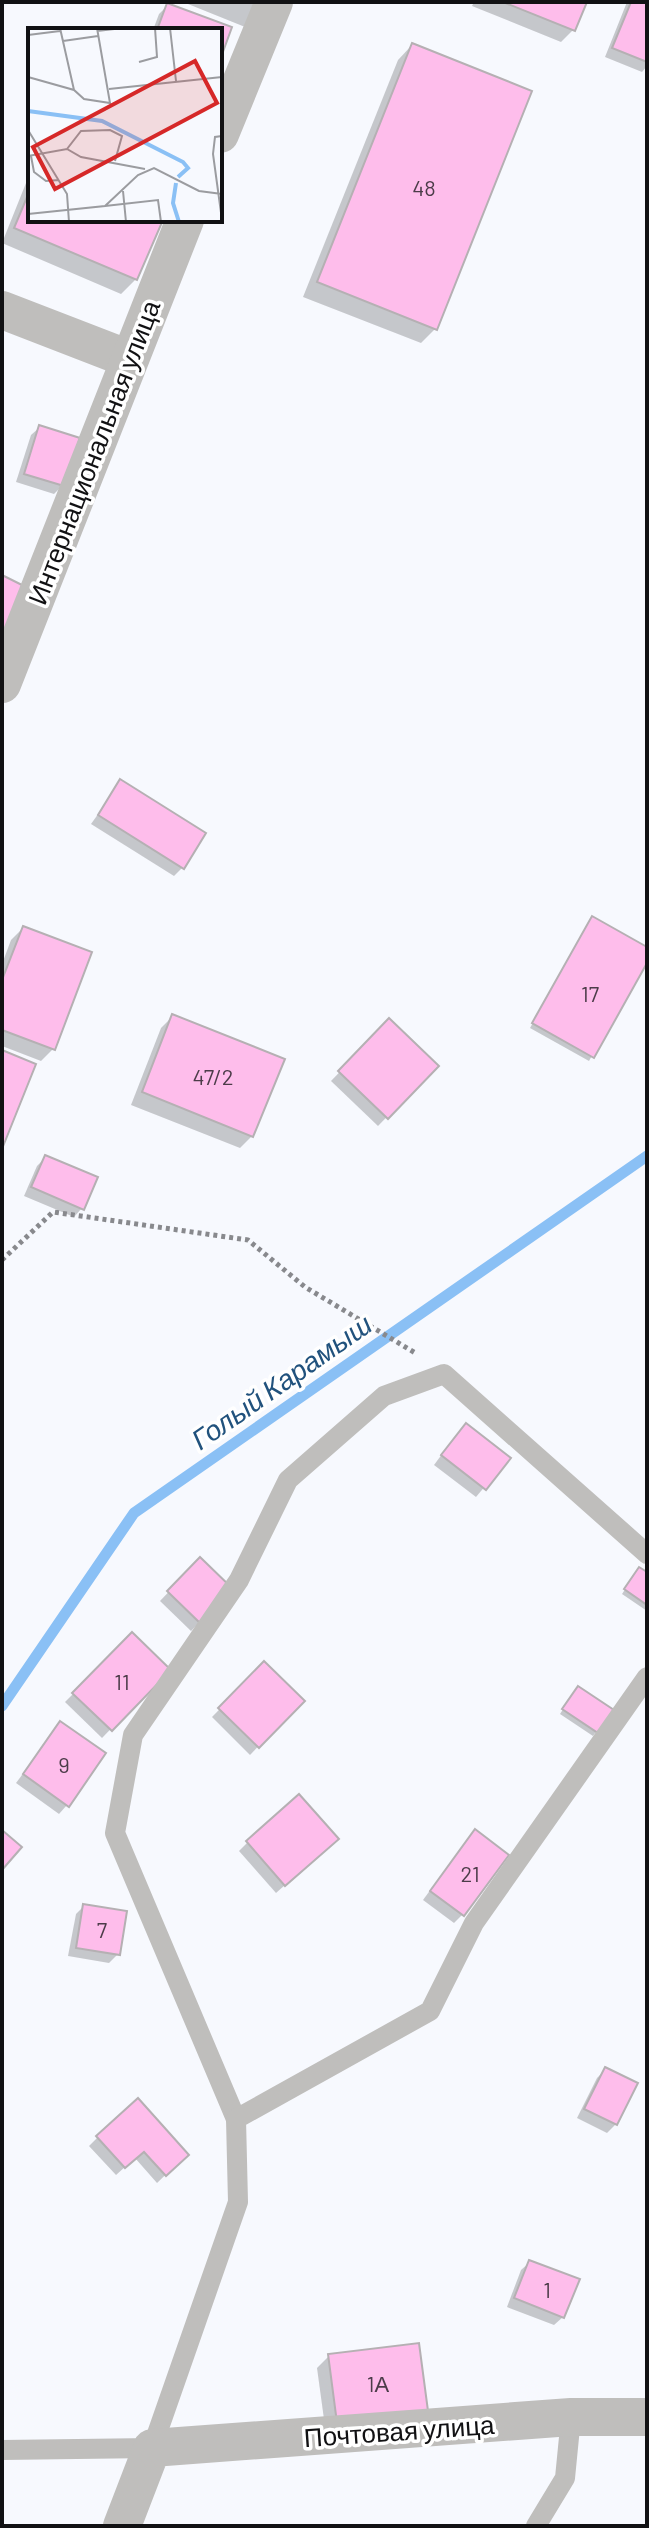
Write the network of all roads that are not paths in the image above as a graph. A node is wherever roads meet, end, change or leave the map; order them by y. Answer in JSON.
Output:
{"nodes":[{"id":1,"x":274,"y":2,"type":"edge"},
{"id":2,"x":222,"y":129,"type":"edge"},
{"id":3,"x":184,"y":222,"type":"edge"},
{"id":4,"x":2,"y":310,"type":"edge"},
{"id":5,"x":129,"y":359,"type":"junction"},
{"id":6,"x":2,"y":684,"type":"edge"},
{"id":7,"x":647,"y":1554,"type":"edge"},
{"id":8,"x":647,"y":1677,"type":"edge"},
{"id":9,"x":236,"y":2119,"type":"junction"},
{"id":10,"x":571,"y":2417,"type":"junction"},
{"id":11,"x":647,"y":2417,"type":"edge"},
{"id":12,"x":152,"y":2448,"type":"junction"},
{"id":13,"x":2,"y":2450,"type":"edge"},
{"id":14,"x":122,"y":2526,"type":"edge"},
{"id":15,"x":536,"y":2526,"type":"edge"}],
"edges":[{"from":1,"to":2,"type":"street"},
{"from":3,"to":5,"type":"street","name":"Интернациональная улица"},
{"from":4,"to":5,"type":"street"},
{"from":5,"to":6,"type":"street","name":"Интернациональная улица"},
{"from":7,"to":9,"type":"lane"},
{"from":8,"to":9,"type":"lane"},
{"from":9,"to":12,"type":"lane"},
{"from":10,"to":11,"type":"street","name":"Почтовая улица"},
{"from":10,"to":12,"type":"street","name":"Почтовая улица"},
{"from":10,"to":15,"type":"lane"},
{"from":12,"to":13,"type":"lane"},
{"from":12,"to":14,"type":"street"}]}
